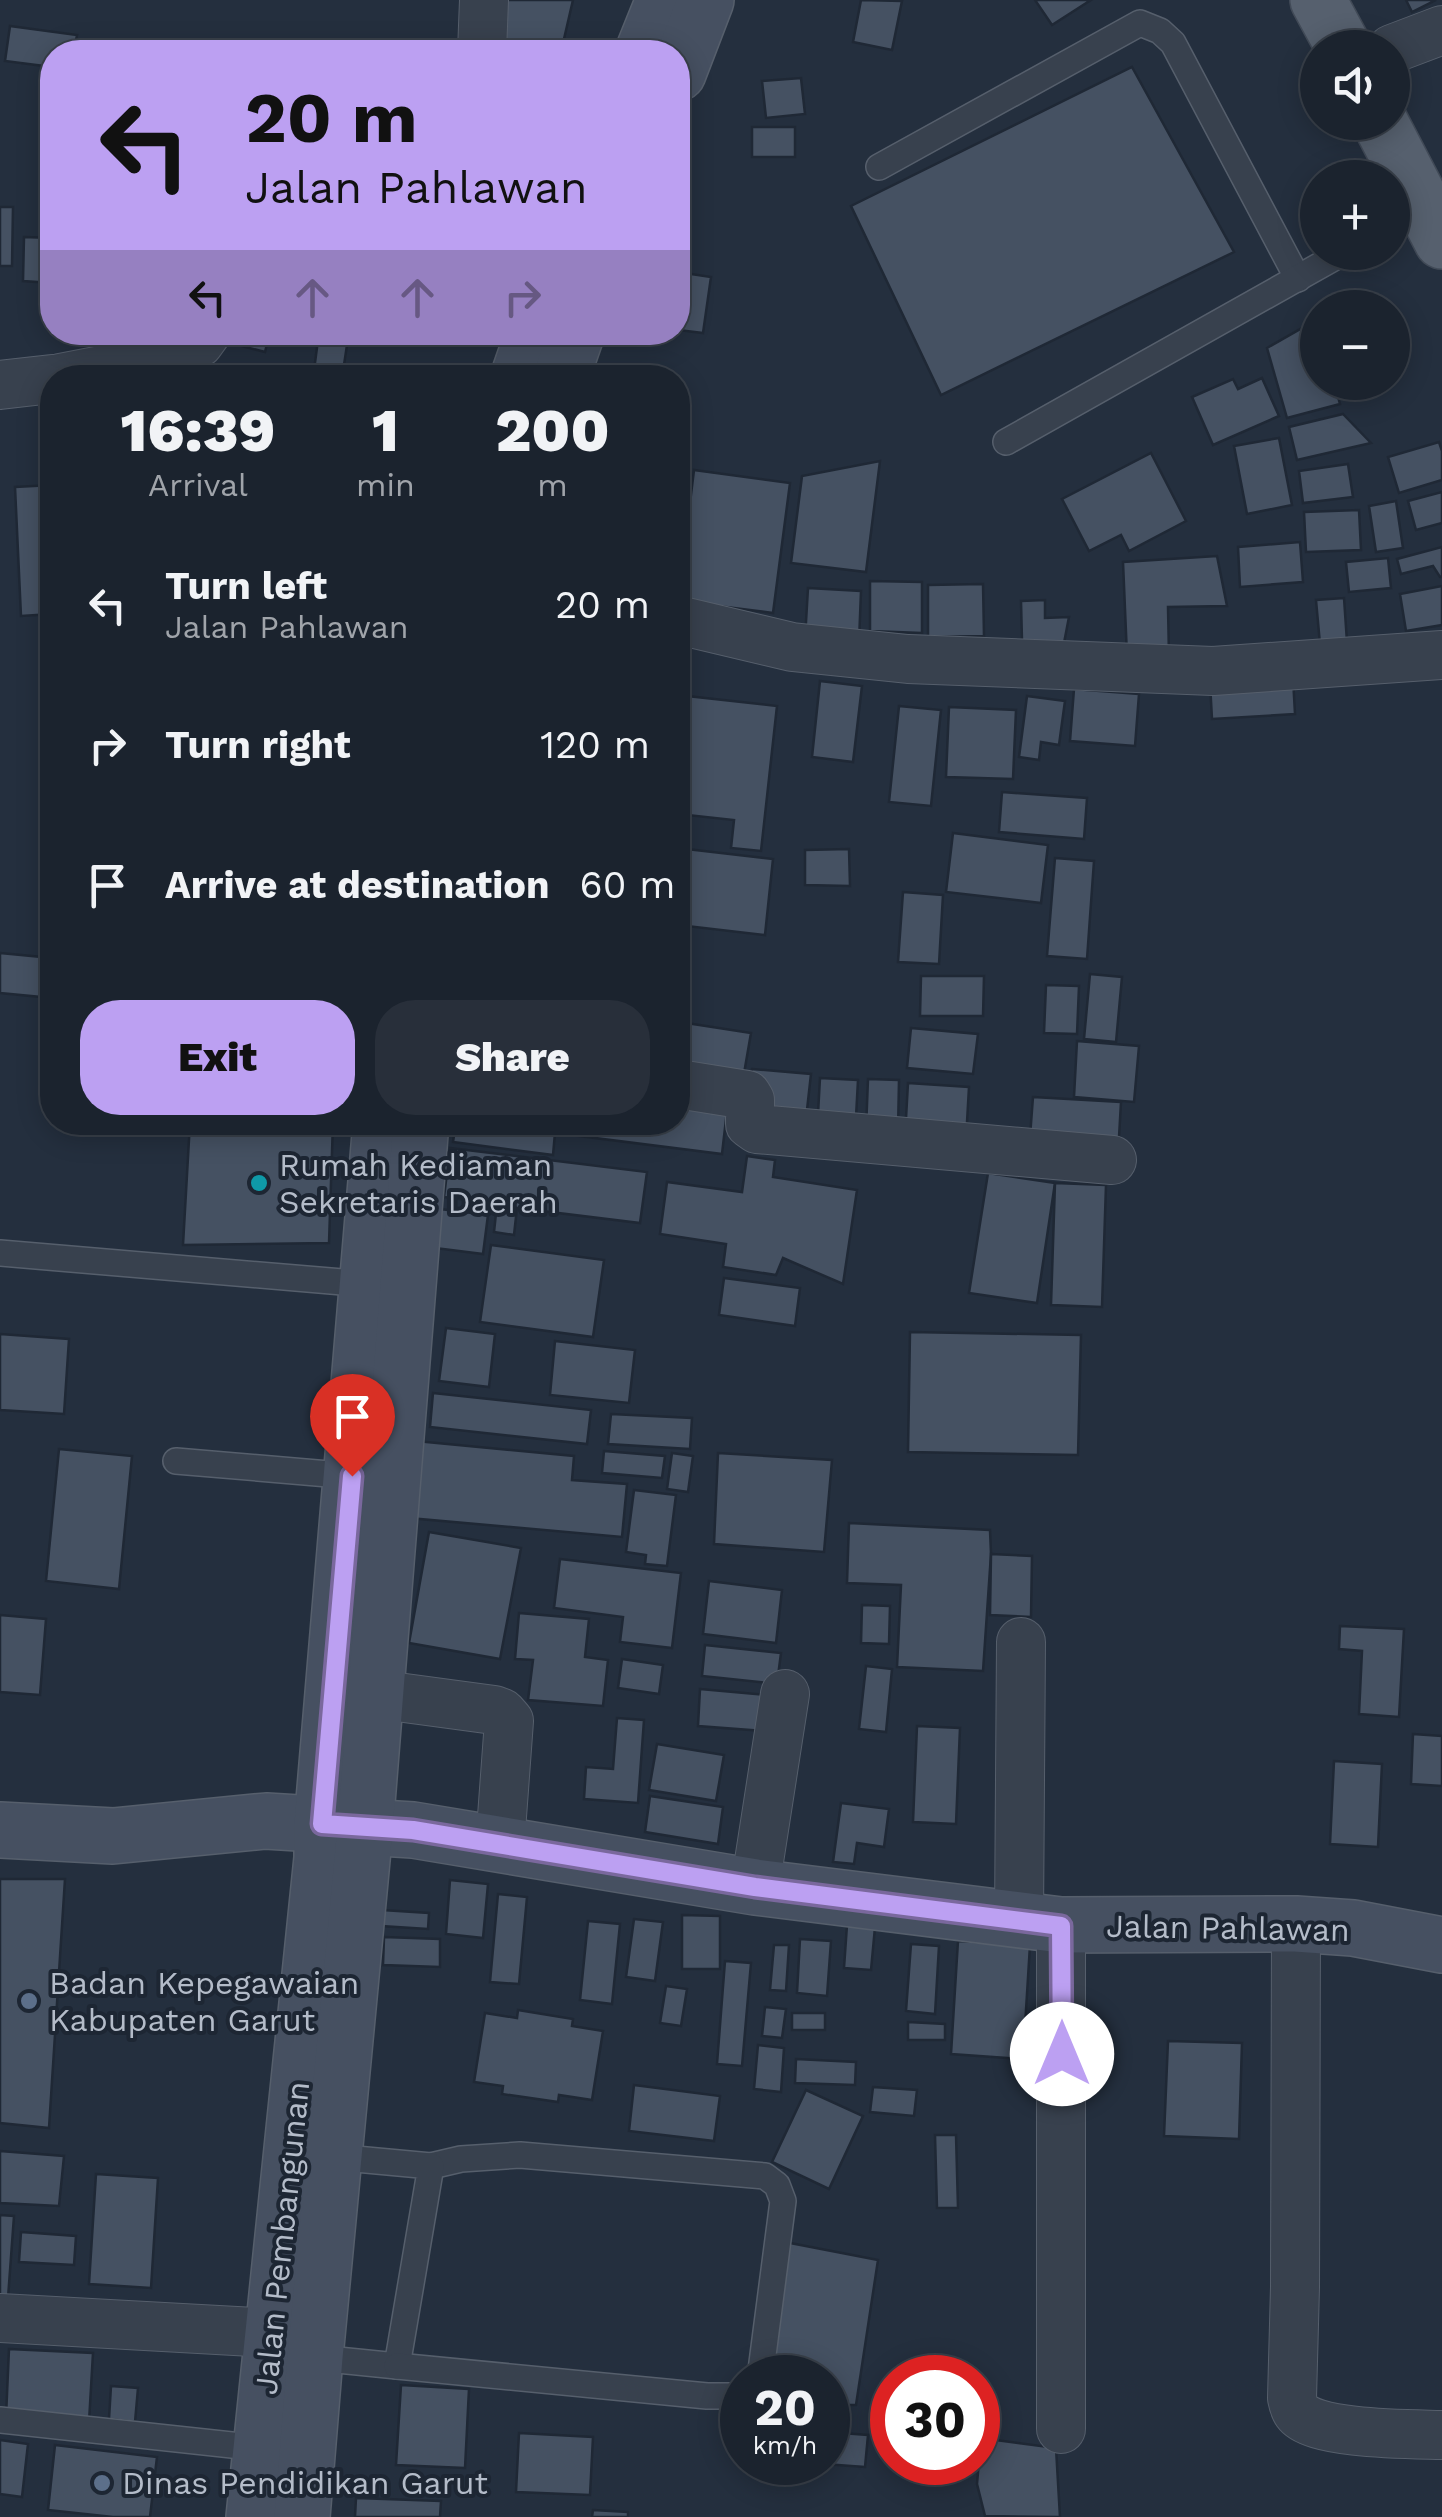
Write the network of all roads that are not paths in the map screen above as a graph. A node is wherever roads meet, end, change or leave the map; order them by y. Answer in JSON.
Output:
{"nodes":[{"id":1,"x":484,"y":0,"type":"edge"},
{"id":2,"x":664,"y":0,"type":"edge"},
{"id":3,"x":706,"y":0,"type":"edge"},
{"id":4,"x":1318,"y":0,"type":"edge"},
{"id":5,"x":1334,"y":30,"type":"edge"},
{"id":6,"x":1442,"y":30,"type":"edge"},
{"id":7,"x":482,"y":40,"type":"edge"},
{"id":8,"x":648,"y":40,"type":"edge"},
{"id":9,"x":690,"y":42,"type":"edge"},
{"id":10,"x":1410,"y":42,"type":"edge"},
{"id":11,"x":1387,"y":140,"type":"edge"},
{"id":12,"x":879,"y":167,"type":"dead end"},
{"id":13,"x":1420,"y":225,"type":"edge"},
{"id":14,"x":1313,"y":270,"type":"edge"},
{"id":15,"x":1298,"y":279,"type":"junction"},
{"id":16,"x":192,"y":345,"type":"edge"},
{"id":17,"x":125,"y":365,"type":"edge"},
{"id":18,"x":40,"y":380,"type":"edge"},
{"id":19,"x":0,"y":385,"type":"edge"},
{"id":20,"x":1006,"y":442,"type":"dead end"},
{"id":21,"x":690,"y":623,"type":"edge"},
{"id":22,"x":1442,"y":655,"type":"edge"},
{"id":23,"x":690,"y":1086,"type":"edge"},
{"id":24,"x":381,"y":1135,"type":"edge"},
{"id":25,"x":419,"y":1135,"type":"edge"},
{"id":26,"x":1112,"y":1160,"type":"dead end"},
{"id":27,"x":0,"y":1253,"type":"edge"},
{"id":28,"x":377,"y":1318,"type":"junction"},
{"id":29,"x":176,"y":1461,"type":"dead end"},
{"id":30,"x":372,"y":1478,"type":"junction"},
{"id":31,"x":359,"y":1638,"type":"junction"},
{"id":32,"x":1021,"y":1642,"type":"dead end"},
{"id":33,"x":375,"y":1694,"type":"junction"},
{"id":34,"x":784,"y":1694,"type":"dead end"},
{"id":35,"x":344,"y":1826,"type":"junction"},
{"id":36,"x":0,"y":1830,"type":"edge"},
{"id":37,"x":500,"y":1844,"type":"junction"},
{"id":38,"x":755,"y":1887,"type":"junction"},
{"id":39,"x":1040,"y":1923,"type":"junction"},
{"id":40,"x":1296,"y":1924,"type":"junction"},
{"id":41,"x":1442,"y":1944,"type":"edge"},
{"id":42,"x":334,"y":2157,"type":"junction"},
{"id":43,"x":430,"y":2166,"type":"junction"},
{"id":44,"x":0,"y":2318,"type":"edge"},
{"id":45,"x":286,"y":2348,"type":"junction"},
{"id":46,"x":763,"y":2355,"type":"edge"},
{"id":47,"x":397,"y":2366,"type":"junction"},
{"id":48,"x":720,"y":2396,"type":"edge"},
{"id":49,"x":0,"y":2420,"type":"edge"},
{"id":50,"x":1061,"y":2430,"type":"dead end"},
{"id":51,"x":1442,"y":2435,"type":"edge"},
{"id":52,"x":260,"y":2448,"type":"junction"},
{"id":53,"x":254,"y":2517,"type":"edge"},
{"id":54,"x":302,"y":2517,"type":"edge"}],
"edges":[{"from":1,"to":7,"type":"street"},
{"from":2,"to":8,"type":"main road"},
{"from":3,"to":9,"type":"main road"},
{"from":4,"to":5,"type":"main road"},
{"from":6,"to":10,"type":"street"},
{"from":11,"to":13,"type":"main road"},
{"from":12,"to":15,"type":"lane"},
{"from":14,"to":15,"type":"lane"},
{"from":15,"to":20,"type":"lane"},
{"from":16,"to":17,"type":"street"},
{"from":18,"to":19,"type":"street"},
{"from":21,"to":22,"type":"street"},
{"from":23,"to":26,"type":"street"},
{"from":24,"to":28,"type":"main road","name":"Jalan Pembangunan"},
{"from":25,"to":28,"type":"main road","name":"Jalan Pembangunan"},
{"from":27,"to":28,"type":"lane"},
{"from":28,"to":30,"type":"main road","name":"Jalan Pembangunan"},
{"from":29,"to":30,"type":"lane"},
{"from":30,"to":31,"type":"main road","name":"Jalan Pembangunan"},
{"from":31,"to":33,"type":"main road","name":"Jalan Pembangunan"},
{"from":31,"to":35,"type":"main road","name":"Jalan Pembangunan"},
{"from":32,"to":39,"type":"street"},
{"from":33,"to":35,"type":"main road","name":"Jalan Pembangunan"},
{"from":33,"to":37,"type":"street"},
{"from":34,"to":38,"type":"street"},
{"from":35,"to":36,"type":"main road","name":"Jalan Pahlawan"},
{"from":35,"to":37,"type":"main road","name":"Jalan Pahlawan"},
{"from":35,"to":42,"type":"main road","name":"Jalan Pembangunan"},
{"from":35,"to":45,"type":"main road","name":"Jalan Pembangunan"},
{"from":37,"to":38,"type":"main road","name":"Jalan Pahlawan"},
{"from":38,"to":39,"type":"main road","name":"Jalan Pahlawan"},
{"from":39,"to":40,"type":"main road","name":"Jalan Pahlawan"},
{"from":39,"to":50,"type":"street"},
{"from":40,"to":41,"type":"main road","name":"Jalan Pahlawan"},
{"from":40,"to":51,"type":"street"},
{"from":42,"to":43,"type":"lane"},
{"from":42,"to":45,"type":"main road","name":"Jalan Pembangunan"},
{"from":43,"to":46,"type":"lane"},
{"from":43,"to":47,"type":"lane"},
{"from":44,"to":45,"type":"street"},
{"from":45,"to":47,"type":"lane"},
{"from":45,"to":52,"type":"main road","name":"Jalan Pembangunan"},
{"from":45,"to":54,"type":"main road","name":"Jalan Pembangunan"},
{"from":47,"to":48,"type":"lane"},
{"from":49,"to":52,"type":"lane"},
{"from":52,"to":53,"type":"main road","name":"Jalan Pembangunan"}]}
